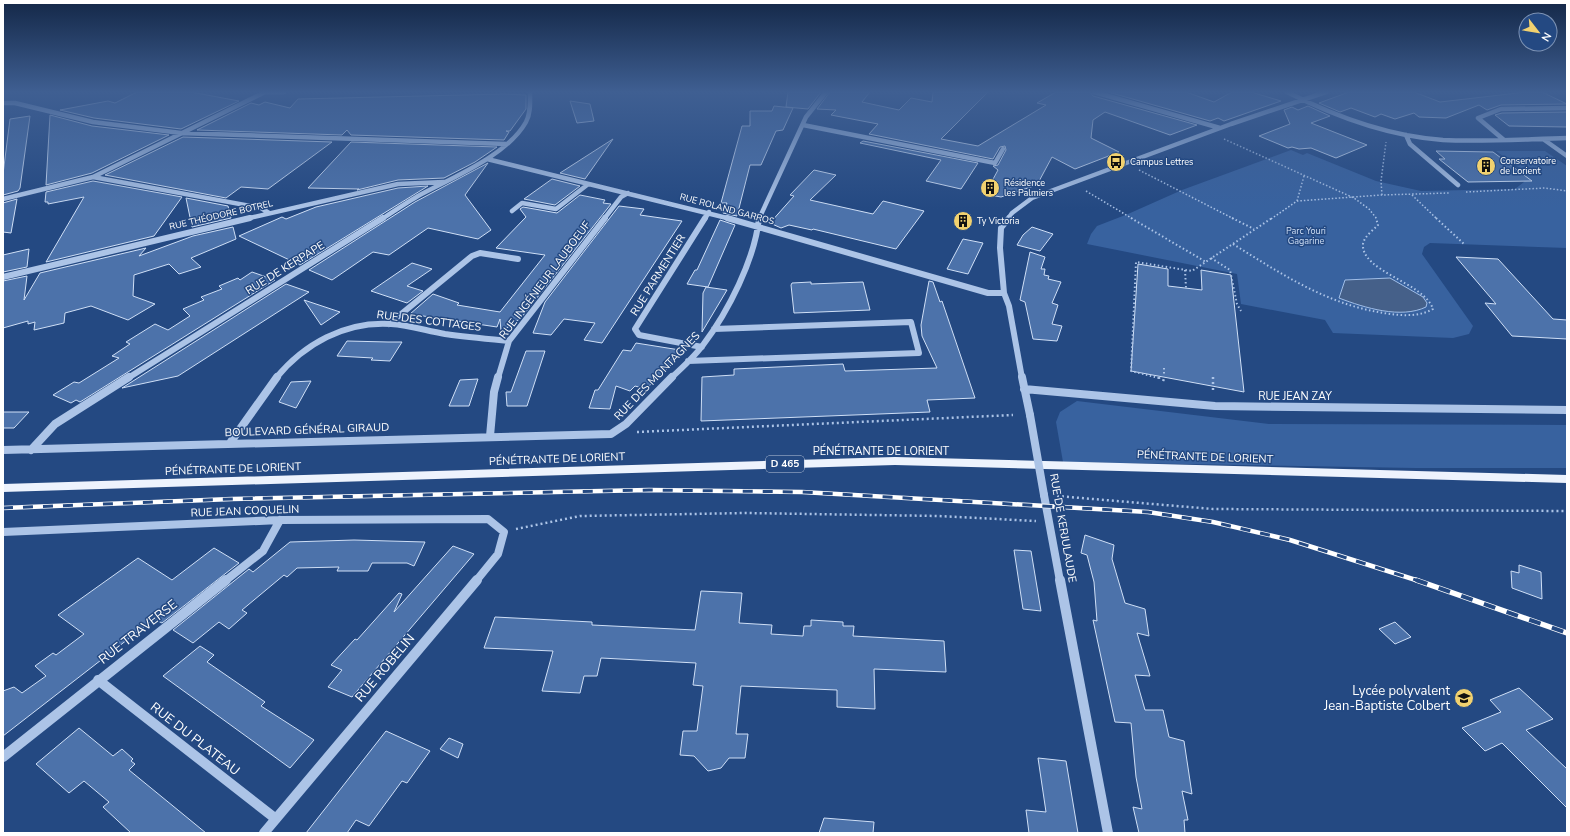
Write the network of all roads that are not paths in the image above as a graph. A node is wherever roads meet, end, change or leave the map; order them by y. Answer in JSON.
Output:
{"nodes":[{"id":1,"x":165,"y":131,"type":"edge"},
{"id":2,"x":185,"y":131,"type":"edge"},
{"id":3,"x":518,"y":131,"type":"edge"},
{"id":4,"x":800,"y":131,"type":"edge"},
{"id":5,"x":834,"y":131,"type":"edge"},
{"id":6,"x":1212,"y":131,"type":"edge"},
{"id":7,"x":1391,"y":131,"type":"edge"},
{"id":8,"x":1493,"y":131,"type":"edge"},
{"id":9,"x":181,"y":133,"type":"junction"},
{"id":10,"x":1406,"y":135,"type":"junction"},
{"id":11,"x":1542,"y":138,"type":"junction"},
{"id":12,"x":1567,"y":138,"type":"edge"},
{"id":13,"x":1504,"y":140,"type":"junction"},
{"id":14,"x":507,"y":144,"type":"junction"},
{"id":15,"x":1003,"y":149,"type":"dead end"},
{"id":16,"x":1567,"y":156,"type":"edge"},
{"id":17,"x":486,"y":159,"type":"junction"},
{"id":18,"x":93,"y":177,"type":"junction"},
{"id":19,"x":444,"y":182,"type":"junction"},
{"id":20,"x":587,"y":184,"type":"junction"},
{"id":21,"x":1458,"y":185,"type":"dead end"},
{"id":22,"x":628,"y":193,"type":"junction"},
{"id":23,"x":3,"y":199,"type":"edge"},
{"id":24,"x":512,"y":211,"type":"dead end"},
{"id":25,"x":709,"y":212,"type":"junction"},
{"id":26,"x":269,"y":213,"type":"junction"},
{"id":27,"x":759,"y":227,"type":"junction"},
{"id":28,"x":518,"y":259,"type":"dead end"},
{"id":29,"x":3,"y":277,"type":"edge"},
{"id":30,"x":1004,"y":293,"type":"junction"},
{"id":31,"x":389,"y":324,"type":"junction"},
{"id":32,"x":714,"y":329,"type":"junction"},
{"id":33,"x":509,"y":341,"type":"junction"},
{"id":34,"x":702,"y":347,"type":"junction"},
{"id":35,"x":688,"y":361,"type":"junction"},
{"id":36,"x":1024,"y":389,"type":"junction"},
{"id":37,"x":1567,"y":410,"type":"edge"},
{"id":38,"x":611,"y":434,"type":"joint"},
{"id":39,"x":490,"y":436,"type":"junction"},
{"id":40,"x":230,"y":443,"type":"junction"},
{"id":41,"x":3,"y":450,"type":"edge"},
{"id":42,"x":31,"y":450,"type":"junction"},
{"id":43,"x":1567,"y":479,"type":"edge"},
{"id":44,"x":3,"y":488,"type":"edge"},
{"id":45,"x":280,"y":520,"type":"junction"},
{"id":46,"x":3,"y":532,"type":"edge"},
{"id":47,"x":504,"y":532,"type":"joint"},
{"id":48,"x":98,"y":680,"type":"junction"},
{"id":49,"x":3,"y":757,"type":"edge"},
{"id":50,"x":276,"y":819,"type":"junction"},
{"id":51,"x":264,"y":833,"type":"edge"},
{"id":52,"x":1108,"y":833,"type":"edge"}],
"edges":[{"from":1,"to":9,"type":"street"},
{"from":2,"to":9,"type":"street"},
{"from":3,"to":14,"type":"street","name":"RUE DE KERPAPE"},
{"from":4,"to":27,"type":"street","name":"RUE DES MONTAGNES"},
{"from":5,"to":15,"type":"street"},
{"from":6,"to":30,"type":"street","name":"RUE DE KERJULAUDE"},
{"from":7,"to":10,"type":"street"},
{"from":8,"to":13,"type":"street"},
{"from":9,"to":14,"type":"street"},
{"from":9,"to":18,"type":"street"},
{"from":10,"to":13,"type":"street"},
{"from":10,"to":21,"type":"street"},
{"from":11,"to":12,"type":"street"},
{"from":11,"to":13,"type":"street"},
{"from":11,"to":16,"type":"street"},
{"from":14,"to":17,"type":"street","name":"RUE DE KERPAPE"},
{"from":17,"to":19,"type":"street","name":"RUE DE KERPAPE"},
{"from":17,"to":20,"type":"street","name":"RUE ROLAND GARROS"},
{"from":18,"to":23,"type":"street"},
{"from":18,"to":26,"type":"street"},
{"from":19,"to":26,"type":"street","name":"RUE THÉODORE BOTREL"},
{"from":19,"to":42,"type":"street","name":"RUE DE KERPAPE"},
{"from":20,"to":22,"type":"street","name":"RUE ROLAND GARROS"},
{"from":20,"to":24,"type":"street"},
{"from":22,"to":25,"type":"street","name":"RUE ROLAND GARROS"},
{"from":22,"to":33,"type":"street","name":"RUE INGÉNIEUR LAUBOEUF"},
{"from":25,"to":27,"type":"street","name":"RUE ROLAND GARROS"},
{"from":25,"to":34,"type":"street","name":"RUE PARMENTIER"},
{"from":26,"to":29,"type":"street","name":"RUE THÉODORE BOTREL"},
{"from":27,"to":30,"type":"street","name":"RUE ROLAND GARROS"},
{"from":27,"to":32,"type":"street","name":"RUE DES MONTAGNES"},
{"from":28,"to":31,"type":"street"},
{"from":30,"to":36,"type":"street","name":"RUE DE KERJULAUDE"},
{"from":31,"to":33,"type":"street","name":"RUE DES COTTAGES"},
{"from":31,"to":40,"type":"street","name":"RUE DES COTTAGES"},
{"from":32,"to":34,"type":"street","name":"RUE DES MONTAGNES"},
{"from":32,"to":35,"type":"street"},
{"from":33,"to":39,"type":"street","name":"RUE INGÉNIEUR LAUBOEUF"},
{"from":34,"to":35,"type":"street","name":"RUE DES MONTAGNES"},
{"from":35,"to":38,"type":"street","name":"RUE DES MONTAGNES"},
{"from":36,"to":37,"type":"street","name":"RUE JEAN ZAY"},
{"from":36,"to":52,"type":"street","name":"RUE DE KERJULAUDE","bridge":true},
{"from":38,"to":39,"type":"street","name":"BOULEVARD GÉNÉRAL GIRAUD"},
{"from":39,"to":40,"type":"street","name":"BOULEVARD GÉNÉRAL GIRAUD"},
{"from":40,"to":42,"type":"street","name":"BOULEVARD GÉNÉRAL GIRAUD"},
{"from":41,"to":42,"type":"street","name":"BOULEVARD GÉNÉRAL GIRAUD"},
{"from":43,"to":44,"type":"main road","name":"PÉNÉTRANTE DE LORIENT","number":"D 465"},
{"from":45,"to":46,"type":"street","name":"RUE JEAN COQUELIN"},
{"from":45,"to":47,"type":"street","name":"RUE JEAN COQUELIN"},
{"from":45,"to":48,"type":"street","name":"RUE TRAVERSE"},
{"from":47,"to":50,"type":"street","name":"RUE ROBELIN"},
{"from":48,"to":49,"type":"street","name":"RUE TRAVERSE"},
{"from":48,"to":50,"type":"street","name":"RUE DU PLATEAU"},
{"from":50,"to":51,"type":"street","name":"RUE ROBELIN"}]}
